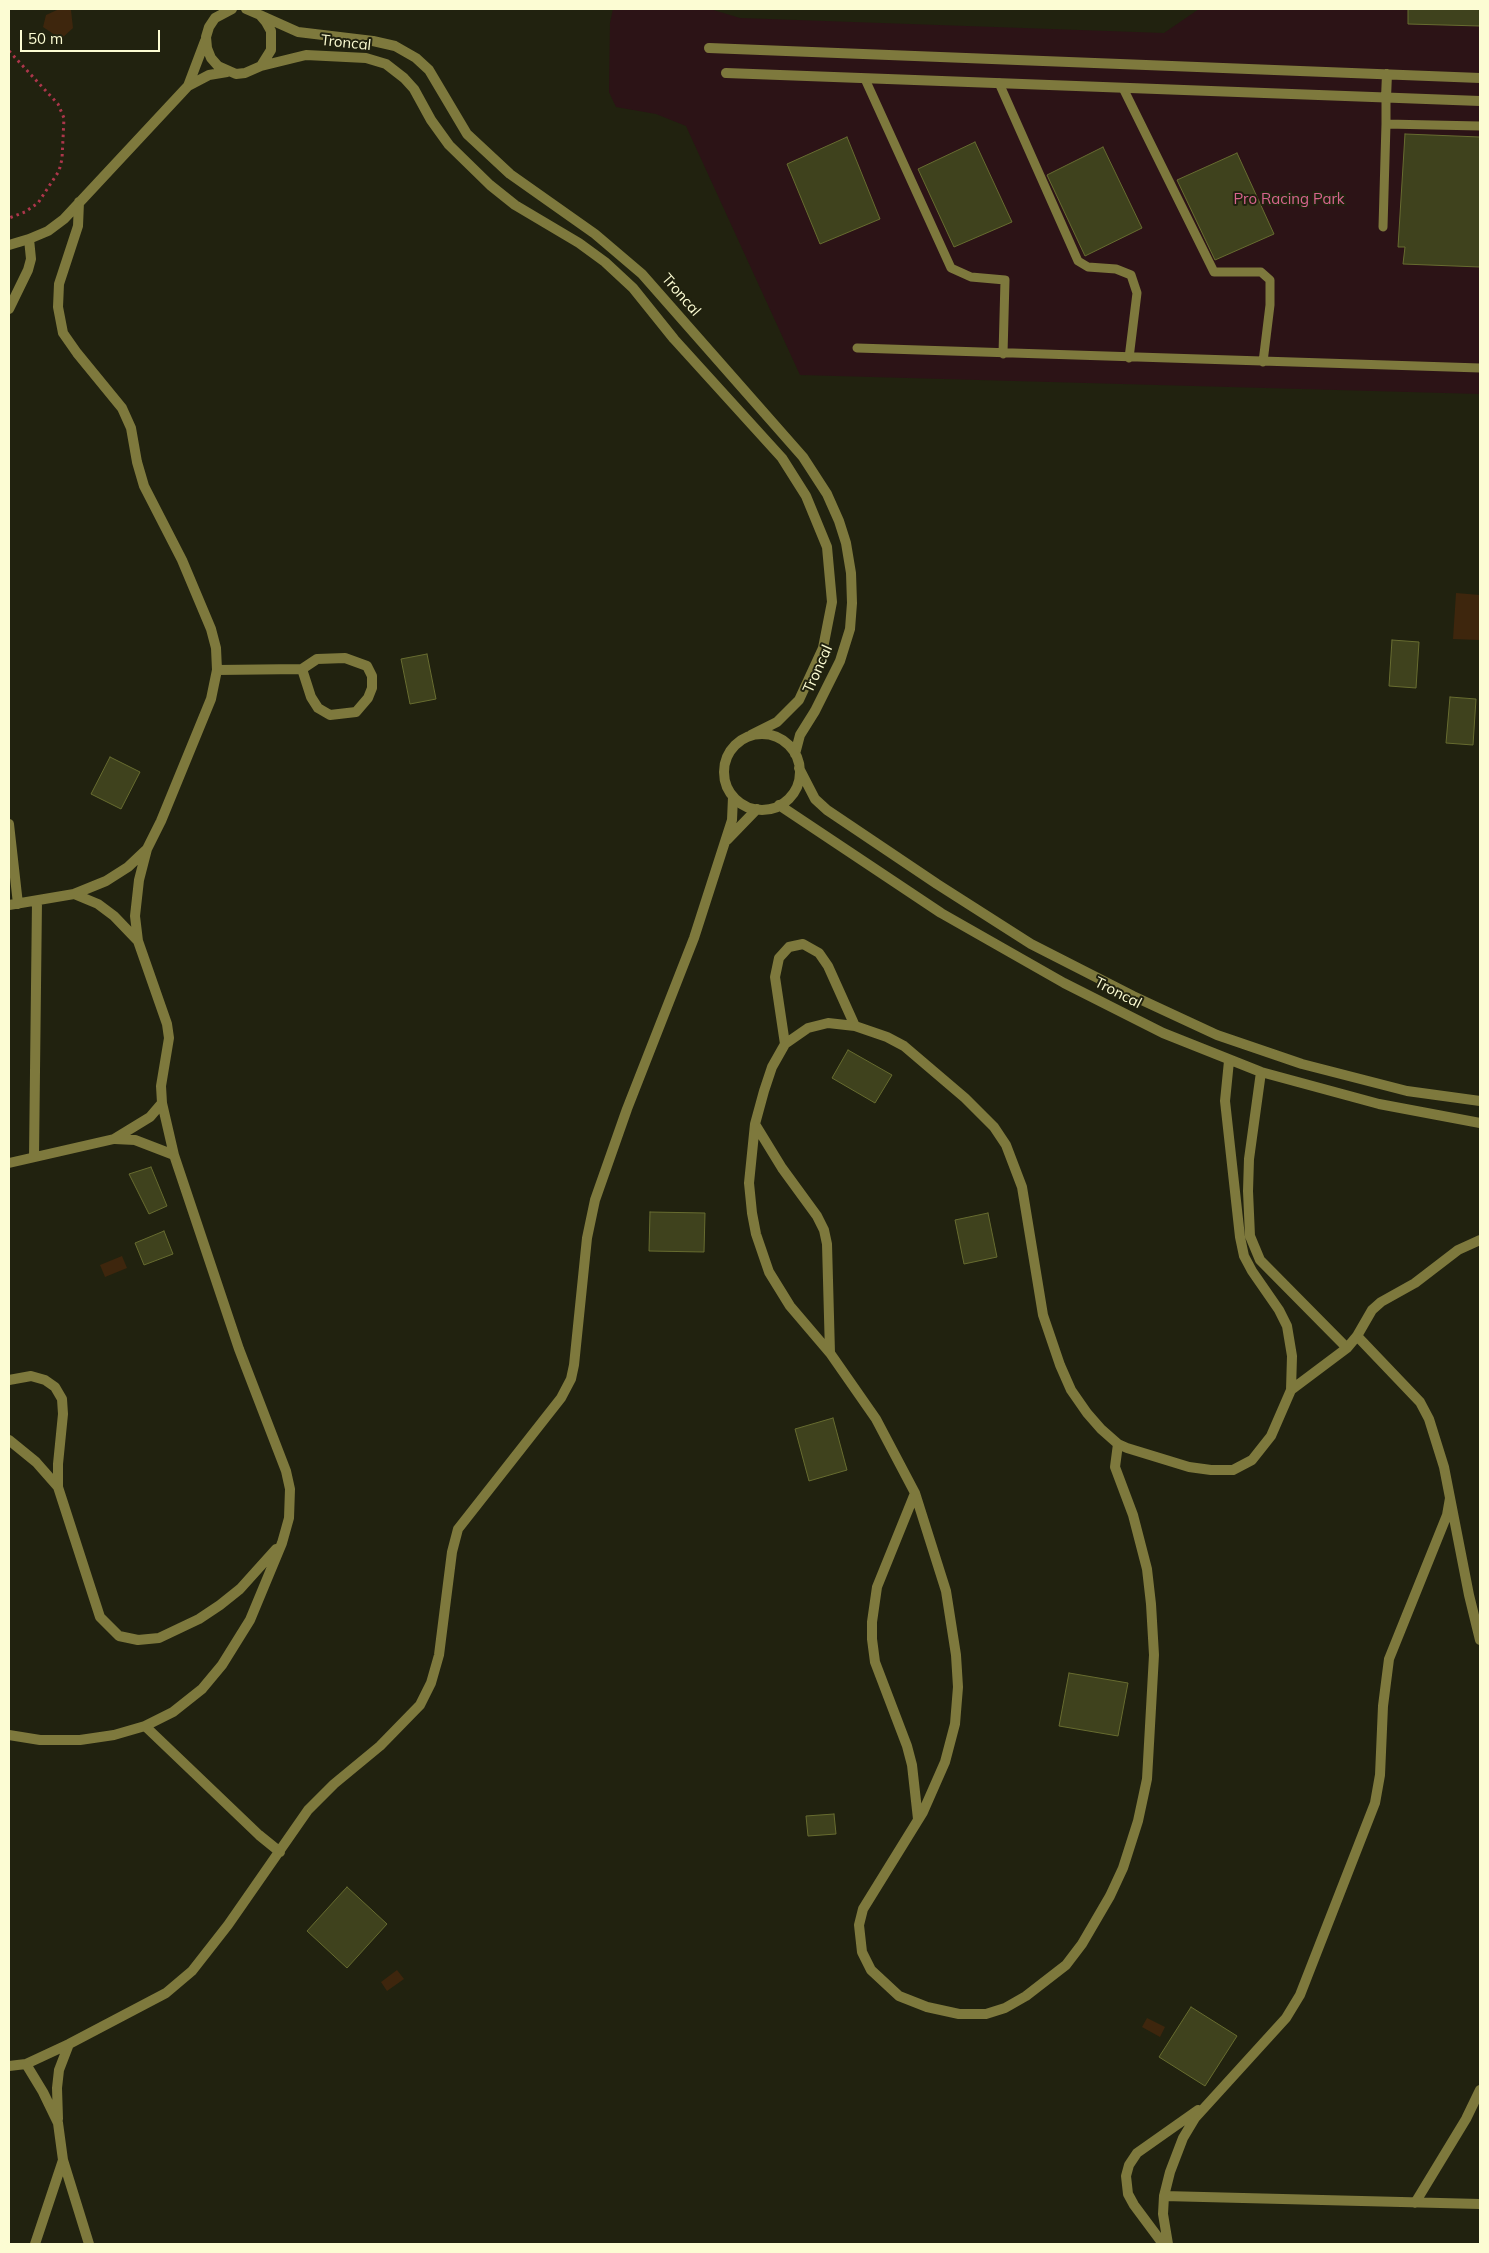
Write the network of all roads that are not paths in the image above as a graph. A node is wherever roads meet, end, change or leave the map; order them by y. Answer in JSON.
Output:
{"nodes":[{"id":1,"x":246,"y":9,"type":"edge"},
{"id":2,"x":226,"y":10,"type":"edge"},
{"id":3,"x":260,"y":15,"type":"junction"},
{"id":4,"x":206,"y":38,"type":"junction"},
{"id":5,"x":709,"y":48,"type":"dead end"},
{"id":6,"x":261,"y":66,"type":"junction"},
{"id":7,"x":227,"y":72,"type":"junction"},
{"id":8,"x":726,"y":74,"type":"dead end"},
{"id":9,"x":1387,"y":74,"type":"junction"},
{"id":10,"x":1480,"y":78,"type":"edge"},
{"id":11,"x":865,"y":79,"type":"junction"},
{"id":12,"x":999,"y":83,"type":"junction"},
{"id":13,"x":188,"y":86,"type":"junction"},
{"id":14,"x":1123,"y":88,"type":"junction"},
{"id":15,"x":1386,"y":98,"type":"junction"},
{"id":16,"x":1480,"y":101,"type":"edge"},
{"id":17,"x":1386,"y":124,"type":"junction"},
{"id":18,"x":1480,"y":126,"type":"edge"},
{"id":19,"x":79,"y":202,"type":"junction"},
{"id":20,"x":1383,"y":227,"type":"dead end"},
{"id":21,"x":29,"y":239,"type":"junction"},
{"id":22,"x":9,"y":244,"type":"edge"},
{"id":23,"x":9,"y":309,"type":"edge"},
{"id":24,"x":857,"y":348,"type":"dead end"},
{"id":25,"x":1003,"y":354,"type":"junction"},
{"id":26,"x":1129,"y":358,"type":"junction"},
{"id":27,"x":1264,"y":362,"type":"junction"},
{"id":28,"x":1480,"y":368,"type":"edge"},
{"id":29,"x":302,"y":669,"type":"junction"},
{"id":30,"x":217,"y":670,"type":"junction"},
{"id":31,"x":751,"y":735,"type":"junction"},
{"id":32,"x":795,"y":754,"type":"junction"},
{"id":33,"x":800,"y":768,"type":"junction"},
{"id":34,"x":733,"y":797,"type":"junction"},
{"id":35,"x":779,"y":805,"type":"junction"},
{"id":36,"x":757,"y":809,"type":"junction"},
{"id":37,"x":9,"y":824,"type":"edge"},
{"id":38,"x":722,"y":847,"type":"junction"},
{"id":39,"x":146,"y":849,"type":"junction"},
{"id":40,"x":74,"y":894,"type":"junction"},
{"id":41,"x":37,"y":901,"type":"junction"},
{"id":42,"x":13,"y":904,"type":"edge"},
{"id":43,"x":138,"y":940,"type":"junction"},
{"id":44,"x":855,"y":1026,"type":"junction"},
{"id":45,"x":785,"y":1044,"type":"junction"},
{"id":46,"x":1229,"y":1061,"type":"junction"},
{"id":47,"x":1261,"y":1072,"type":"junction"},
{"id":48,"x":1480,"y":1101,"type":"edge"},
{"id":49,"x":162,"y":1103,"type":"junction"},
{"id":50,"x":1480,"y":1123,"type":"edge"},
{"id":51,"x":755,"y":1124,"type":"junction"},
{"id":52,"x":114,"y":1139,"type":"junction"},
{"id":53,"x":174,"y":1154,"type":"junction"},
{"id":54,"x":34,"y":1157,"type":"junction"},
{"id":55,"x":9,"y":1163,"type":"edge"},
{"id":56,"x":1480,"y":1240,"type":"edge"},
{"id":57,"x":1357,"y":1336,"type":"junction"},
{"id":58,"x":1347,"y":1348,"type":"junction"},
{"id":59,"x":830,"y":1353,"type":"junction"},
{"id":60,"x":9,"y":1380,"type":"edge"},
{"id":61,"x":1291,"y":1390,"type":"junction"},
{"id":62,"x":9,"y":1440,"type":"edge"},
{"id":63,"x":1118,"y":1444,"type":"junction"},
{"id":64,"x":58,"y":1487,"type":"junction"},
{"id":65,"x":914,"y":1493,"type":"junction"},
{"id":66,"x":1450,"y":1498,"type":"junction"},
{"id":67,"x":282,"y":1542,"type":"junction"},
{"id":68,"x":1480,"y":1640,"type":"edge"},
{"id":69,"x":145,"y":1726,"type":"junction"},
{"id":70,"x":9,"y":1735,"type":"edge"},
{"id":71,"x":918,"y":1819,"type":"junction"},
{"id":72,"x":280,"y":1852,"type":"junction"},
{"id":73,"x":69,"y":2044,"type":"junction"},
{"id":74,"x":26,"y":2064,"type":"junction"},
{"id":75,"x":9,"y":2066,"type":"edge"},
{"id":76,"x":1480,"y":2090,"type":"edge"},
{"id":77,"x":1209,"y":2102,"type":"junction"},
{"id":78,"x":58,"y":2123,"type":"junction"},
{"id":79,"x":63,"y":2160,"type":"junction"},
{"id":80,"x":1164,"y":2196,"type":"junction"},
{"id":81,"x":1415,"y":2203,"type":"junction"},
{"id":82,"x":1480,"y":2204,"type":"edge"},
{"id":83,"x":35,"y":2244,"type":"edge"},
{"id":84,"x":89,"y":2244,"type":"edge"},
{"id":85,"x":1163,"y":2244,"type":"edge"},
{"id":86,"x":1168,"y":2244,"type":"edge"}],
"edges":[{"from":1,"to":3,"type":"street","name":"Troncal"},
{"from":2,"to":4,"type":"street","name":"Troncal"},
{"from":3,"to":6,"type":"street"},
{"from":3,"to":32,"type":"street","name":"Troncal"},
{"from":4,"to":7,"type":"street"},
{"from":4,"to":13,"type":"street","name":"Troncal"},
{"from":5,"to":9,"type":"street"},
{"from":6,"to":7,"type":"street","name":"Troncal"},
{"from":6,"to":31,"type":"street","name":"Troncal"},
{"from":7,"to":13,"type":"street","name":"Troncal"},
{"from":8,"to":11,"type":"street"},
{"from":9,"to":10,"type":"street"},
{"from":9,"to":15,"type":"street"},
{"from":11,"to":12,"type":"street"},
{"from":11,"to":25,"type":"lane"},
{"from":12,"to":14,"type":"street"},
{"from":12,"to":26,"type":"lane"},
{"from":13,"to":19,"type":"street","name":"Troncal"},
{"from":14,"to":15,"type":"street"},
{"from":14,"to":27,"type":"lane"},
{"from":15,"to":16,"type":"street"},
{"from":15,"to":17,"type":"lane"},
{"from":17,"to":18,"type":"lane"},
{"from":17,"to":20,"type":"lane"},
{"from":19,"to":21,"type":"street","name":"Troncal"},
{"from":19,"to":30,"type":"street"},
{"from":21,"to":22,"type":"street","name":"Troncal"},
{"from":21,"to":23,"type":"street"},
{"from":24,"to":25,"type":"lane"},
{"from":25,"to":26,"type":"lane"},
{"from":26,"to":27,"type":"lane"},
{"from":27,"to":28,"type":"lane"},
{"from":29,"to":29,"type":"street"},
{"from":29,"to":30,"type":"street"},
{"from":30,"to":39,"type":"street"},
{"from":31,"to":32,"type":"street","name":"Troncal"},
{"from":31,"to":34,"type":"street","name":"Troncal"},
{"from":32,"to":33,"type":"street","name":"Troncal"},
{"from":33,"to":35,"type":"street"},
{"from":33,"to":48,"type":"street","name":"Troncal"},
{"from":34,"to":36,"type":"street"},
{"from":34,"to":38,"type":"street"},
{"from":35,"to":36,"type":"street"},
{"from":35,"to":46,"type":"street","name":"Troncal"},
{"from":36,"to":38,"type":"street"},
{"from":37,"to":42,"type":"street"},
{"from":38,"to":72,"type":"street"},
{"from":39,"to":40,"type":"street"},
{"from":39,"to":43,"type":"street"},
{"from":40,"to":41,"type":"street"},
{"from":40,"to":43,"type":"street"},
{"from":41,"to":42,"type":"street"},
{"from":41,"to":54,"type":"street"},
{"from":43,"to":49,"type":"street"},
{"from":44,"to":45,"type":"street"},
{"from":44,"to":45,"type":"street"},
{"from":44,"to":63,"type":"street"},
{"from":45,"to":51,"type":"street"},
{"from":46,"to":47,"type":"street","name":"Troncal"},
{"from":46,"to":61,"type":"street"},
{"from":47,"to":50,"type":"street","name":"Troncal"},
{"from":47,"to":58,"type":"street"},
{"from":49,"to":52,"type":"street"},
{"from":49,"to":53,"type":"street"},
{"from":51,"to":59,"type":"street"},
{"from":51,"to":59,"type":"street"},
{"from":52,"to":53,"type":"street"},
{"from":52,"to":54,"type":"street"},
{"from":53,"to":67,"type":"street"},
{"from":54,"to":55,"type":"street"},
{"from":56,"to":57,"type":"street"},
{"from":57,"to":58,"type":"street"},
{"from":57,"to":66,"type":"street"},
{"from":58,"to":61,"type":"street"},
{"from":59,"to":65,"type":"street"},
{"from":60,"to":64,"type":"street"},
{"from":61,"to":63,"type":"street"},
{"from":62,"to":64,"type":"street"},
{"from":63,"to":71,"type":"street"},
{"from":64,"to":67,"type":"street"},
{"from":65,"to":71,"type":"street"},
{"from":65,"to":71,"type":"street"},
{"from":66,"to":68,"type":"street"},
{"from":66,"to":77,"type":"street"},
{"from":67,"to":69,"type":"street"},
{"from":69,"to":70,"type":"street"},
{"from":69,"to":72,"type":"street"},
{"from":72,"to":73,"type":"street"},
{"from":73,"to":74,"type":"street"},
{"from":73,"to":78,"type":"street"},
{"from":74,"to":75,"type":"street"},
{"from":74,"to":78,"type":"street"},
{"from":76,"to":81,"type":"street"},
{"from":77,"to":80,"type":"street"},
{"from":77,"to":85,"type":"street"},
{"from":78,"to":79,"type":"street"},
{"from":79,"to":83,"type":"street"},
{"from":79,"to":84,"type":"street"},
{"from":80,"to":81,"type":"street"},
{"from":80,"to":86,"type":"street"},
{"from":81,"to":82,"type":"street"}]}
